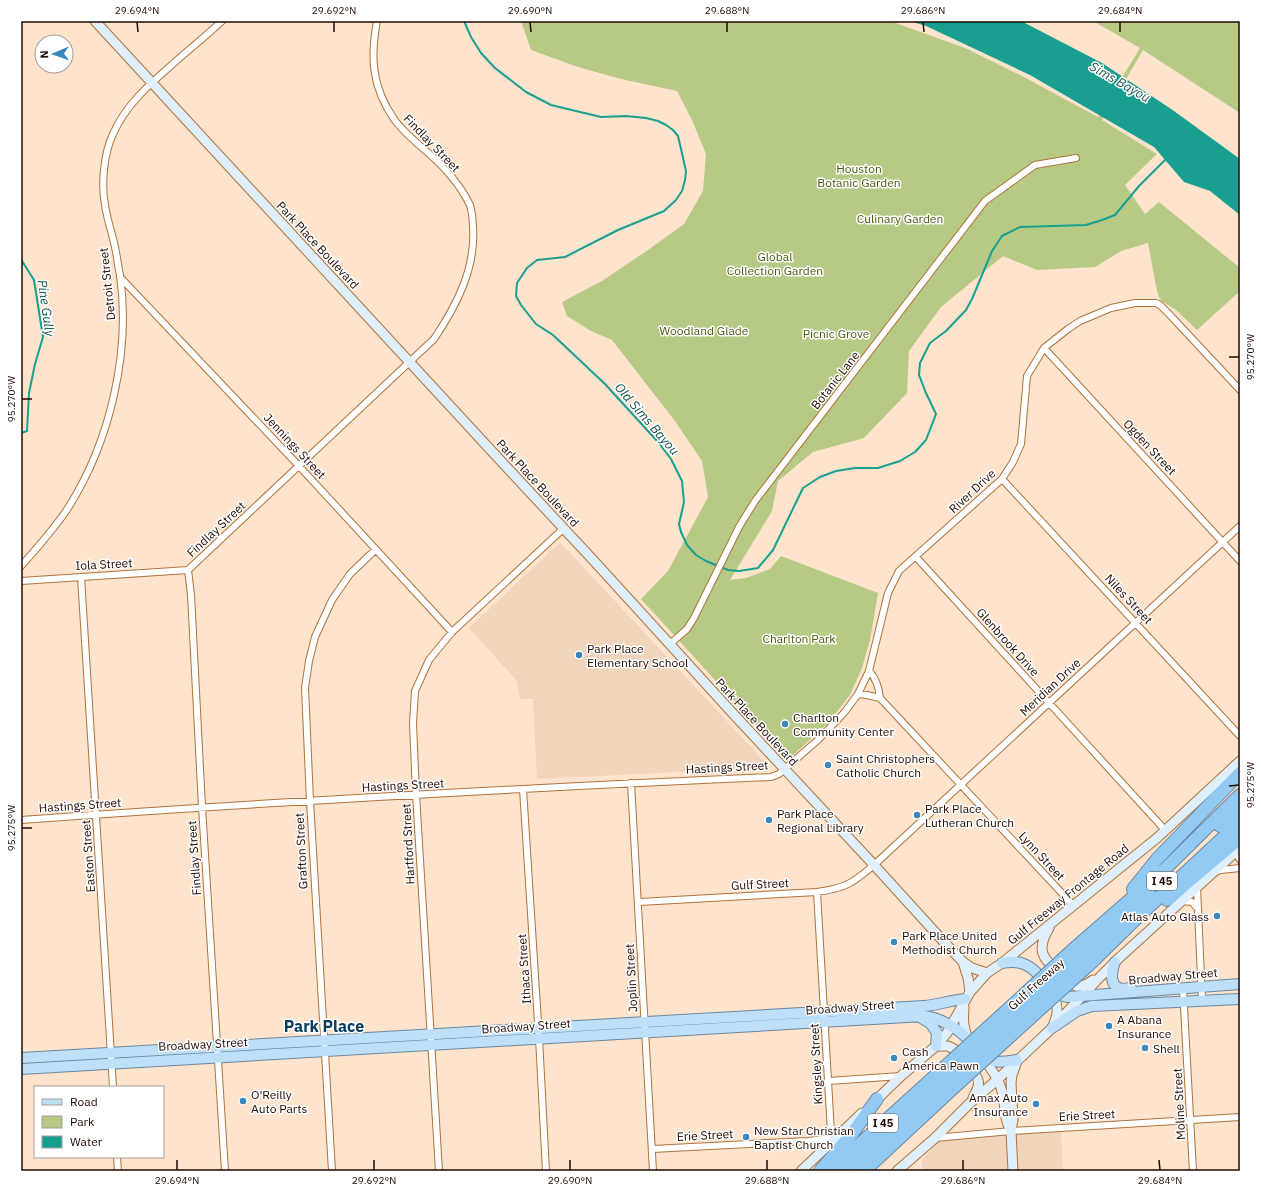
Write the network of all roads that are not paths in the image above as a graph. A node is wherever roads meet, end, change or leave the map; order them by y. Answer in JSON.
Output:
{"nodes":[{"id":1,"x":95,"y":21,"type":"edge"},
{"id":2,"x":222,"y":21,"type":"edge"},
{"id":3,"x":376,"y":21,"type":"edge"},
{"id":4,"x":151,"y":83,"type":"junction"},
{"id":5,"x":1076,"y":158,"type":"dead end"},
{"id":6,"x":120,"y":277,"type":"junction"},
{"id":7,"x":1044,"y":348,"type":"junction"},
{"id":8,"x":410,"y":363,"type":"junction"},
{"id":9,"x":1240,"y":390,"type":"edge"},
{"id":10,"x":299,"y":466,"type":"junction"},
{"id":11,"x":1002,"y":479,"type":"junction"},
{"id":12,"x":1240,"y":526,"type":"edge"},
{"id":13,"x":564,"y":528,"type":"junction"},
{"id":14,"x":1222,"y":542,"type":"junction"},
{"id":15,"x":375,"y":550,"type":"junction"},
{"id":16,"x":916,"y":557,"type":"junction"},
{"id":17,"x":1240,"y":561,"type":"edge"},
{"id":18,"x":21,"y":566,"type":"edge"},
{"id":19,"x":188,"y":570,"type":"junction"},
{"id":20,"x":81,"y":576,"type":"junction"},
{"id":21,"x":21,"y":581,"type":"edge"},
{"id":22,"x":1136,"y":622,"type":"junction"},
{"id":23,"x":452,"y":632,"type":"junction"},
{"id":24,"x":670,"y":644,"type":"junction"},
{"id":25,"x":869,"y":671,"type":"junction"},
{"id":26,"x":858,"y":694,"type":"junction"},
{"id":27,"x":880,"y":698,"type":"junction"},
{"id":28,"x":1049,"y":703,"type":"junction"},
{"id":29,"x":1240,"y":736,"type":"edge"},
{"id":30,"x":1240,"y":760,"type":"edge"},
{"id":31,"x":785,"y":769,"type":"junction"},
{"id":32,"x":1240,"y":773,"type":"edge"},
{"id":33,"x":631,"y":783,"type":"junction"},
{"id":34,"x":960,"y":784,"type":"junction"},
{"id":35,"x":523,"y":789,"type":"junction"},
{"id":36,"x":416,"y":794,"type":"junction"},
{"id":37,"x":1240,"y":795,"type":"edge"},
{"id":38,"x":310,"y":801,"type":"junction"},
{"id":39,"x":202,"y":807,"type":"junction"},
{"id":40,"x":1240,"y":807,"type":"edge"},
{"id":41,"x":96,"y":814,"type":"junction"},
{"id":42,"x":21,"y":820,"type":"edge"},
{"id":43,"x":1240,"y":822,"type":"edge"},
{"id":44,"x":1165,"y":830,"type":"junction"},
{"id":45,"x":1240,"y":838,"type":"edge"},
{"id":46,"x":1239,"y":849,"type":"edge"},
{"id":47,"x":1240,"y":860,"type":"edge"},
{"id":48,"x":874,"y":865,"type":"junction"},
{"id":49,"x":1240,"y":868,"type":"edge"},
{"id":50,"x":1215,"y":872,"type":"junction"},
{"id":51,"x":1197,"y":887,"type":"junction"},
{"id":52,"x":817,"y":892,"type":"junction"},
{"id":53,"x":1182,"y":901,"type":"junction"},
{"id":54,"x":639,"y":902,"type":"junction"},
{"id":55,"x":1073,"y":905,"type":"junction"},
{"id":56,"x":1198,"y":909,"type":"junction"},
{"id":57,"x":1116,"y":911,"type":"junction"},
{"id":58,"x":1140,"y":915,"type":"junction"},
{"id":59,"x":1053,"y":922,"type":"junction"},
{"id":60,"x":1084,"y":954,"type":"junction"},
{"id":61,"x":963,"y":962,"type":"junction"},
{"id":62,"x":1115,"y":962,"type":"junction"},
{"id":63,"x":1002,"y":964,"type":"junction"},
{"id":64,"x":987,"y":973,"type":"junction"},
{"id":65,"x":1099,"y":978,"type":"junction"},
{"id":66,"x":1240,"y":984,"type":"edge"},
{"id":67,"x":1202,"y":986,"type":"junction"},
{"id":68,"x":1183,"y":989,"type":"junction"},
{"id":69,"x":1053,"y":991,"type":"junction"},
{"id":70,"x":1138,"y":992,"type":"junction"},
{"id":71,"x":967,"y":996,"type":"junction"},
{"id":72,"x":1081,"y":996,"type":"junction"},
{"id":73,"x":1240,"y":999,"type":"edge"},
{"id":74,"x":1202,"y":1000,"type":"junction"},
{"id":75,"x":1184,"y":1002,"type":"junction"},
{"id":76,"x":912,"y":1016,"type":"junction"},
{"id":77,"x":824,"y":1017,"type":"junction"},
{"id":78,"x":645,"y":1027,"type":"junction"},
{"id":79,"x":952,"y":1027,"type":"junction"},
{"id":80,"x":1052,"y":1028,"type":"junction"},
{"id":81,"x":539,"y":1033,"type":"junction"},
{"id":82,"x":968,"y":1039,"type":"junction"},
{"id":83,"x":431,"y":1040,"type":"junction"},
{"id":84,"x":324,"y":1045,"type":"junction"},
{"id":85,"x":936,"y":1046,"type":"junction"},
{"id":86,"x":217,"y":1052,"type":"junction"},
{"id":87,"x":982,"y":1056,"type":"junction"},
{"id":88,"x":21,"y":1058,"type":"edge"},
{"id":89,"x":111,"y":1058,"type":"junction"},
{"id":90,"x":1017,"y":1060,"type":"junction"},
{"id":91,"x":21,"y":1068,"type":"edge"},
{"id":92,"x":901,"y":1076,"type":"junction"},
{"id":93,"x":998,"y":1079,"type":"junction"},
{"id":94,"x":828,"y":1081,"type":"junction"},
{"id":95,"x":943,"y":1083,"type":"junction"},
{"id":96,"x":113,"y":1086,"type":"edge"},
{"id":97,"x":878,"y":1099,"type":"junction"},
{"id":98,"x":969,"y":1104,"type":"junction"},
{"id":99,"x":1240,"y":1117,"type":"edge"},
{"id":100,"x":1190,"y":1120,"type":"junction"},
{"id":101,"x":1011,"y":1131,"type":"junction"},
{"id":102,"x":935,"y":1138,"type":"junction"},
{"id":103,"x":834,"y":1139,"type":"junction"},
{"id":104,"x":808,"y":1142,"type":"junction"},
{"id":105,"x":652,"y":1149,"type":"junction"},
{"id":106,"x":822,"y":1151,"type":"junction"},
{"id":107,"x":117,"y":1158,"type":"edge"},
{"id":108,"x":118,"y":1171,"type":"edge"},
{"id":109,"x":225,"y":1171,"type":"edge"},
{"id":110,"x":332,"y":1171,"type":"edge"},
{"id":111,"x":439,"y":1171,"type":"edge"},
{"id":112,"x":546,"y":1171,"type":"edge"},
{"id":113,"x":653,"y":1171,"type":"edge"},
{"id":114,"x":801,"y":1171,"type":"edge"},
{"id":115,"x":820,"y":1171,"type":"edge"},
{"id":116,"x":830,"y":1171,"type":"edge"},
{"id":117,"x":847,"y":1171,"type":"edge"},
{"id":118,"x":864,"y":1171,"type":"edge"},
{"id":119,"x":897,"y":1171,"type":"edge"},
{"id":120,"x":1013,"y":1171,"type":"edge"},
{"id":121,"x":1193,"y":1171,"type":"edge"}],
"edges":[{"from":1,"to":4,"type":"main road","name":"Park Place Boulevard"},
{"from":2,"to":4,"type":"street","name":"Detroit Street"},
{"from":3,"to":8,"type":"street","name":"Findlay Street"},
{"from":4,"to":6,"type":"street","name":"Detroit Street"},
{"from":4,"to":8,"type":"main road","name":"Park Place Boulevard"},
{"from":5,"to":24,"type":"street","name":"Botanic Lane"},
{"from":6,"to":10,"type":"street","name":"Jennings Street"},
{"from":6,"to":18,"type":"street","name":"Detroit Street"},
{"from":7,"to":9,"type":"street","name":"River Drive"},
{"from":7,"to":11,"type":"street","name":"River Drive"},
{"from":7,"to":14,"type":"street","name":"Ogden Street"},
{"from":8,"to":10,"type":"street","name":"Findlay Street"},
{"from":8,"to":13,"type":"main road","name":"Park Place Boulevard"},
{"from":10,"to":15,"type":"street","name":"Jennings Street"},
{"from":10,"to":19,"type":"street","name":"Findlay Street"},
{"from":11,"to":16,"type":"street","name":"River Drive"},
{"from":11,"to":22,"type":"street","name":"Niles Street"},
{"from":12,"to":14,"type":"street","name":"Meridian Drive"},
{"from":13,"to":23,"type":"street","name":"Hartford Street"},
{"from":13,"to":24,"type":"main road","name":"Park Place Boulevard"},
{"from":14,"to":17,"type":"street","name":"Ogden Street"},
{"from":14,"to":22,"type":"street","name":"Meridian Drive"},
{"from":15,"to":23,"type":"street","name":"Jennings Street"},
{"from":15,"to":38,"type":"street","name":"Grafton Street"},
{"from":16,"to":25,"type":"street","name":"River Drive"},
{"from":16,"to":28,"type":"street","name":"Glenbrook Drive"},
{"from":19,"to":20,"type":"street","name":"Iola Street"},
{"from":19,"to":39,"type":"street","name":"Findlay Street"},
{"from":20,"to":21,"type":"street","name":"Iola Street"},
{"from":20,"to":41,"type":"street","name":"Easton Street"},
{"from":22,"to":28,"type":"street","name":"Meridian Drive"},
{"from":22,"to":29,"type":"street","name":"Niles Street"},
{"from":23,"to":36,"type":"street","name":"Hartford Street"},
{"from":24,"to":31,"type":"main road","name":"Park Place Boulevard"},
{"from":25,"to":26,"type":"street","name":"River Drive"},
{"from":25,"to":27,"type":"street","name":"Lynn Street"},
{"from":26,"to":27,"type":"street"},
{"from":26,"to":31,"type":"street","name":"River Drive"},
{"from":27,"to":34,"type":"street","name":"Lynn Street"},
{"from":28,"to":34,"type":"street","name":"Meridian Drive"},
{"from":28,"to":44,"type":"street","name":"Glenbrook Drive"},
{"from":30,"to":44,"type":"main road","name":"Gulf Freeway Frontage Road"},
{"from":31,"to":33,"type":"street","name":"Hastings Street"},
{"from":31,"to":48,"type":"main road","name":"Park Place Boulevard"},
{"from":32,"to":57,"type":"highway"},
{"from":33,"to":35,"type":"street","name":"Hastings Street"},
{"from":33,"to":54,"type":"street","name":"Joplin Street"},
{"from":34,"to":48,"type":"street","name":"Meridian Drive"},
{"from":34,"to":55,"type":"street","name":"Lynn Street"},
{"from":35,"to":36,"type":"street","name":"Hastings Street"},
{"from":35,"to":81,"type":"street","name":"Ithaca Street"},
{"from":36,"to":38,"type":"street","name":"Hastings Street"},
{"from":36,"to":83,"type":"street","name":"Hartford Street"},
{"from":37,"to":57,"type":"highway","name":"Gulf Freeway","number":"I 45"},
{"from":38,"to":39,"type":"street","name":"Hastings Street"},
{"from":38,"to":84,"type":"street","name":"Grafton Street"},
{"from":39,"to":41,"type":"street","name":"Hastings Street"},
{"from":39,"to":86,"type":"street","name":"Findlay Street"},
{"from":40,"to":60,"type":"highway","name":"Gulf Freeway","number":"I 45"},
{"from":41,"to":42,"type":"street","name":"Hastings Street"},
{"from":41,"to":89,"type":"street","name":"Easton Street"},
{"from":43,"to":58,"type":"highway","name":"Gulf Freeway","number":"I 45"},
{"from":44,"to":55,"type":"main road","name":"Gulf Freeway Frontage Road"},
{"from":45,"to":58,"type":"highway"},
{"from":46,"to":47,"type":"street"},
{"from":46,"to":50,"type":"main road"},
{"from":48,"to":52,"type":"street","name":"Gulf Street"},
{"from":48,"to":61,"type":"main road","name":"Park Place Boulevard"},
{"from":49,"to":50,"type":"street"},
{"from":50,"to":51,"type":"main road"},
{"from":51,"to":53,"type":"main road"},
{"from":51,"to":56,"type":"street"},
{"from":52,"to":54,"type":"street","name":"Gulf Street"},
{"from":52,"to":77,"type":"street","name":"Kingsley Street"},
{"from":53,"to":56,"type":"street"},
{"from":53,"to":62,"type":"main road"},
{"from":54,"to":78,"type":"street","name":"Joplin Street"},
{"from":55,"to":59,"type":"main road","name":"Gulf Freeway Frontage Road"},
{"from":56,"to":67,"type":"street"},
{"from":57,"to":60,"type":"highway","name":"Gulf Freeway","number":"I 45"},
{"from":58,"to":60,"type":"highway","name":"Gulf Freeway","number":"I 45"},
{"from":59,"to":63,"type":"main road","name":"Gulf Freeway Frontage Road"},
{"from":59,"to":65,"type":"main road"},
{"from":60,"to":95,"type":"highway","name":"Gulf Freeway","number":"I 45","bridge":true},
{"from":61,"to":64,"type":"main road","name":"Park Place Boulevard"},
{"from":61,"to":71,"type":"main road","name":"Park Place Boulevard"},
{"from":62,"to":65,"type":"main road"},
{"from":62,"to":70,"type":"main road"},
{"from":63,"to":64,"type":"main road","name":"Gulf Freeway Frontage Road"},
{"from":63,"to":69,"type":"main road"},
{"from":64,"to":71,"type":"main road","name":"Gulf Freeway Frontage Road"},
{"from":65,"to":72,"type":"main road"},
{"from":66,"to":67,"type":"main road","name":"Broadway Street"},
{"from":67,"to":68,"type":"main road","name":"Broadway Street"},
{"from":67,"to":74,"type":"street"},
{"from":68,"to":70,"type":"main road","name":"Broadway Street"},
{"from":68,"to":75,"type":"street","name":"Moline Street"},
{"from":69,"to":72,"type":"main road","name":"Broadway Street"},
{"from":69,"to":80,"type":"main road"},
{"from":70,"to":72,"type":"main road","name":"Broadway Street"},
{"from":71,"to":77,"type":"main road","name":"Broadway Street"},
{"from":71,"to":79,"type":"main road","name":"Gulf Freeway Frontage Road"},
{"from":71,"to":82,"type":"main road"},
{"from":72,"to":80,"type":"main road"},
{"from":73,"to":74,"type":"main road","name":"Broadway Street"},
{"from":74,"to":75,"type":"main road","name":"Broadway Street"},
{"from":75,"to":80,"type":"main road","name":"Broadway Street"},
{"from":75,"to":100,"type":"street","name":"Moline Street"},
{"from":76,"to":77,"type":"main road","name":"Broadway Street"},
{"from":76,"to":79,"type":"main road","name":"Broadway Street"},
{"from":76,"to":85,"type":"main road"},
{"from":77,"to":78,"type":"main road","name":"Broadway Street"},
{"from":77,"to":94,"type":"street","name":"Kingsley Street"},
{"from":78,"to":81,"type":"main road","name":"Broadway Street"},
{"from":78,"to":105,"type":"street","name":"Joplin Street"},
{"from":79,"to":82,"type":"main road","name":"Broadway Street"},
{"from":79,"to":85,"type":"main road","name":"Gulf Freeway Frontage Road"},
{"from":80,"to":90,"type":"main road"},
{"from":81,"to":83,"type":"main road","name":"Broadway Street"},
{"from":81,"to":112,"type":"street","name":"Ithaca Street"},
{"from":82,"to":87,"type":"main road","name":"Broadway Street"},
{"from":83,"to":84,"type":"main road","name":"Broadway Street"},
{"from":83,"to":111,"type":"street","name":"Hartford Street"},
{"from":84,"to":86,"type":"main road","name":"Broadway Street"},
{"from":84,"to":110,"type":"street","name":"Grafton Street"},
{"from":85,"to":92,"type":"main road","name":"Gulf Freeway Frontage Road"},
{"from":85,"to":98,"type":"main road"},
{"from":86,"to":89,"type":"main road","name":"Broadway Street"},
{"from":86,"to":109,"type":"street","name":"Findlay Street"},
{"from":87,"to":90,"type":"main road"},
{"from":87,"to":93,"type":"main road"},
{"from":88,"to":89,"type":"main road","name":"Broadway Street"},
{"from":89,"to":91,"type":"main road","name":"Broadway Street"},
{"from":89,"to":96,"type":"street","name":"Easton Street"},
{"from":90,"to":93,"type":"main road"},
{"from":90,"to":101,"type":"main road"},
{"from":92,"to":94,"type":"street"},
{"from":92,"to":97,"type":"main road","name":"Gulf Freeway Frontage Road"},
{"from":93,"to":98,"type":"main road"},
{"from":93,"to":101,"type":"main road"},
{"from":94,"to":103,"type":"street","name":"Kingsley Street"},
{"from":95,"to":116,"type":"highway","name":"Gulf Freeway","number":"I 45"},
{"from":95,"to":117,"type":"highway","name":"Gulf Freeway","number":"I 45"},
{"from":95,"to":118,"type":"highway","name":"Gulf Freeway","number":"I 45"},
{"from":97,"to":103,"type":"main road","name":"Gulf Freeway Frontage Road"},
{"from":97,"to":115,"type":"highway"},
{"from":98,"to":102,"type":"main road"},
{"from":99,"to":100,"type":"street","name":"Erie Street"},
{"from":100,"to":101,"type":"street","name":"Erie Street"},
{"from":100,"to":121,"type":"street","name":"Moline Street"},
{"from":101,"to":102,"type":"street","name":"Erie Street"},
{"from":101,"to":120,"type":"main road"},
{"from":102,"to":119,"type":"main road"},
{"from":103,"to":104,"type":"street","name":"Erie Street"},
{"from":103,"to":106,"type":"main road","name":"Gulf Freeway Frontage Road"},
{"from":104,"to":105,"type":"street","name":"Erie Street"},
{"from":104,"to":106,"type":"street"},
{"from":105,"to":113,"type":"street","name":"Joplin Street"},
{"from":106,"to":114,"type":"main road","name":"Gulf Freeway Frontage Road"},
{"from":107,"to":108,"type":"street"}]}
